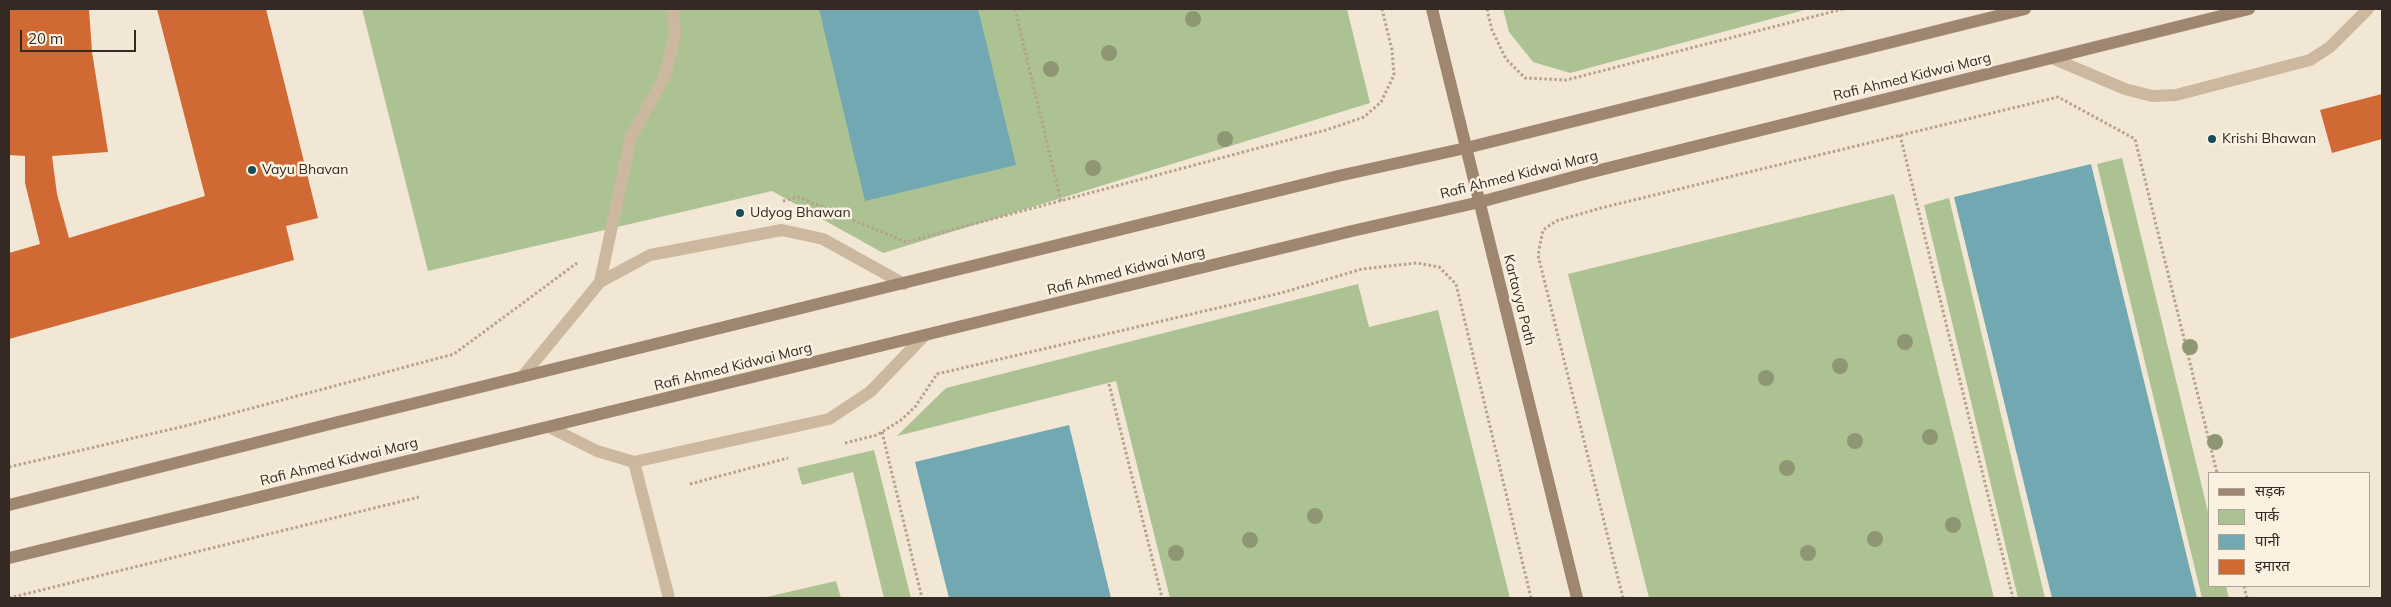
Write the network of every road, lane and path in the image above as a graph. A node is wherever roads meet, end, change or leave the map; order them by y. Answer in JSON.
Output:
{"nodes":[{"id":1,"x":673,"y":9,"type":"edge"},
{"id":2,"x":1015,"y":9,"type":"edge"},
{"id":3,"x":1432,"y":9,"type":"edge"},
{"id":4,"x":1487,"y":9,"type":"edge"},
{"id":5,"x":1843,"y":9,"type":"edge"},
{"id":6,"x":2025,"y":9,"type":"edge"},
{"id":7,"x":2249,"y":9,"type":"edge"},
{"id":8,"x":2368,"y":9,"type":"edge"},
{"id":9,"x":2052,"y":58,"type":"junction"},
{"id":10,"x":1900,"y":135,"type":"junction"},
{"id":11,"x":1466,"y":148,"type":"junction"},
{"id":12,"x":1061,"y":201,"type":"dead end"},
{"id":13,"x":1480,"y":202,"type":"junction"},
{"id":14,"x":600,"y":282,"type":"junction"},
{"id":15,"x":904,"y":284,"type":"junction"},
{"id":16,"x":924,"y":336,"type":"junction"},
{"id":17,"x":522,"y":377,"type":"junction"},
{"id":18,"x":1109,"y":384,"type":"dead end"},
{"id":19,"x":549,"y":427,"type":"junction"},
{"id":20,"x":882,"y":432,"type":"junction"},
{"id":21,"x":840,"y":444,"type":"dead end"},
{"id":22,"x":793,"y":457,"type":"dead end"},
{"id":23,"x":634,"y":462,"type":"junction"},
{"id":24,"x":2217,"y":472,"type":"edge"},
{"id":25,"x":690,"y":484,"type":"dead end"},
{"id":26,"x":418,"y":498,"type":"dead end"},
{"id":27,"x":9,"y":505,"type":"edge"},
{"id":28,"x":9,"y":558,"type":"edge"},
{"id":29,"x":9,"y":598,"type":"edge"},
{"id":30,"x":669,"y":598,"type":"edge"},
{"id":31,"x":922,"y":598,"type":"edge"},
{"id":32,"x":1162,"y":598,"type":"edge"},
{"id":33,"x":1531,"y":598,"type":"edge"},
{"id":34,"x":1577,"y":598,"type":"edge"},
{"id":35,"x":1624,"y":598,"type":"edge"},
{"id":36,"x":2013,"y":598,"type":"edge"}],
"edges":[{"from":1,"to":14,"type":"street"},
{"from":2,"to":12,"type":"path"},
{"from":3,"to":11,"type":"main road","name":"Kartavya Path"},
{"from":4,"to":5,"type":"path"},
{"from":6,"to":11,"type":"main road"},
{"from":7,"to":9,"type":"main road","name":"Rafi Ahmed Kidwai Marg"},
{"from":8,"to":9,"type":"street"},
{"from":9,"to":13,"type":"main road","name":"Rafi Ahmed Kidwai Marg"},
{"from":10,"to":24,"type":"path"},
{"from":10,"to":35,"type":"path"},
{"from":10,"to":36,"type":"path"},
{"from":11,"to":13,"type":"main road","name":"Kartavya Path"},
{"from":11,"to":15,"type":"main road"},
{"from":13,"to":16,"type":"main road","name":"Rafi Ahmed Kidwai Marg"},
{"from":13,"to":34,"type":"main road","name":"Kartavya Path"},
{"from":14,"to":15,"type":"street"},
{"from":14,"to":17,"type":"street"},
{"from":15,"to":17,"type":"main road"},
{"from":16,"to":19,"type":"main road","name":"Rafi Ahmed Kidwai Marg"},
{"from":16,"to":23,"type":"street"},
{"from":17,"to":27,"type":"main road"},
{"from":18,"to":32,"type":"path"},
{"from":19,"to":23,"type":"street"},
{"from":19,"to":28,"type":"main road","name":"Rafi Ahmed Kidwai Marg"},
{"from":20,"to":21,"type":"path"},
{"from":20,"to":31,"type":"path"},
{"from":20,"to":33,"type":"path"},
{"from":22,"to":25,"type":"path"},
{"from":23,"to":30,"type":"street"},
{"from":26,"to":29,"type":"path"}]}
